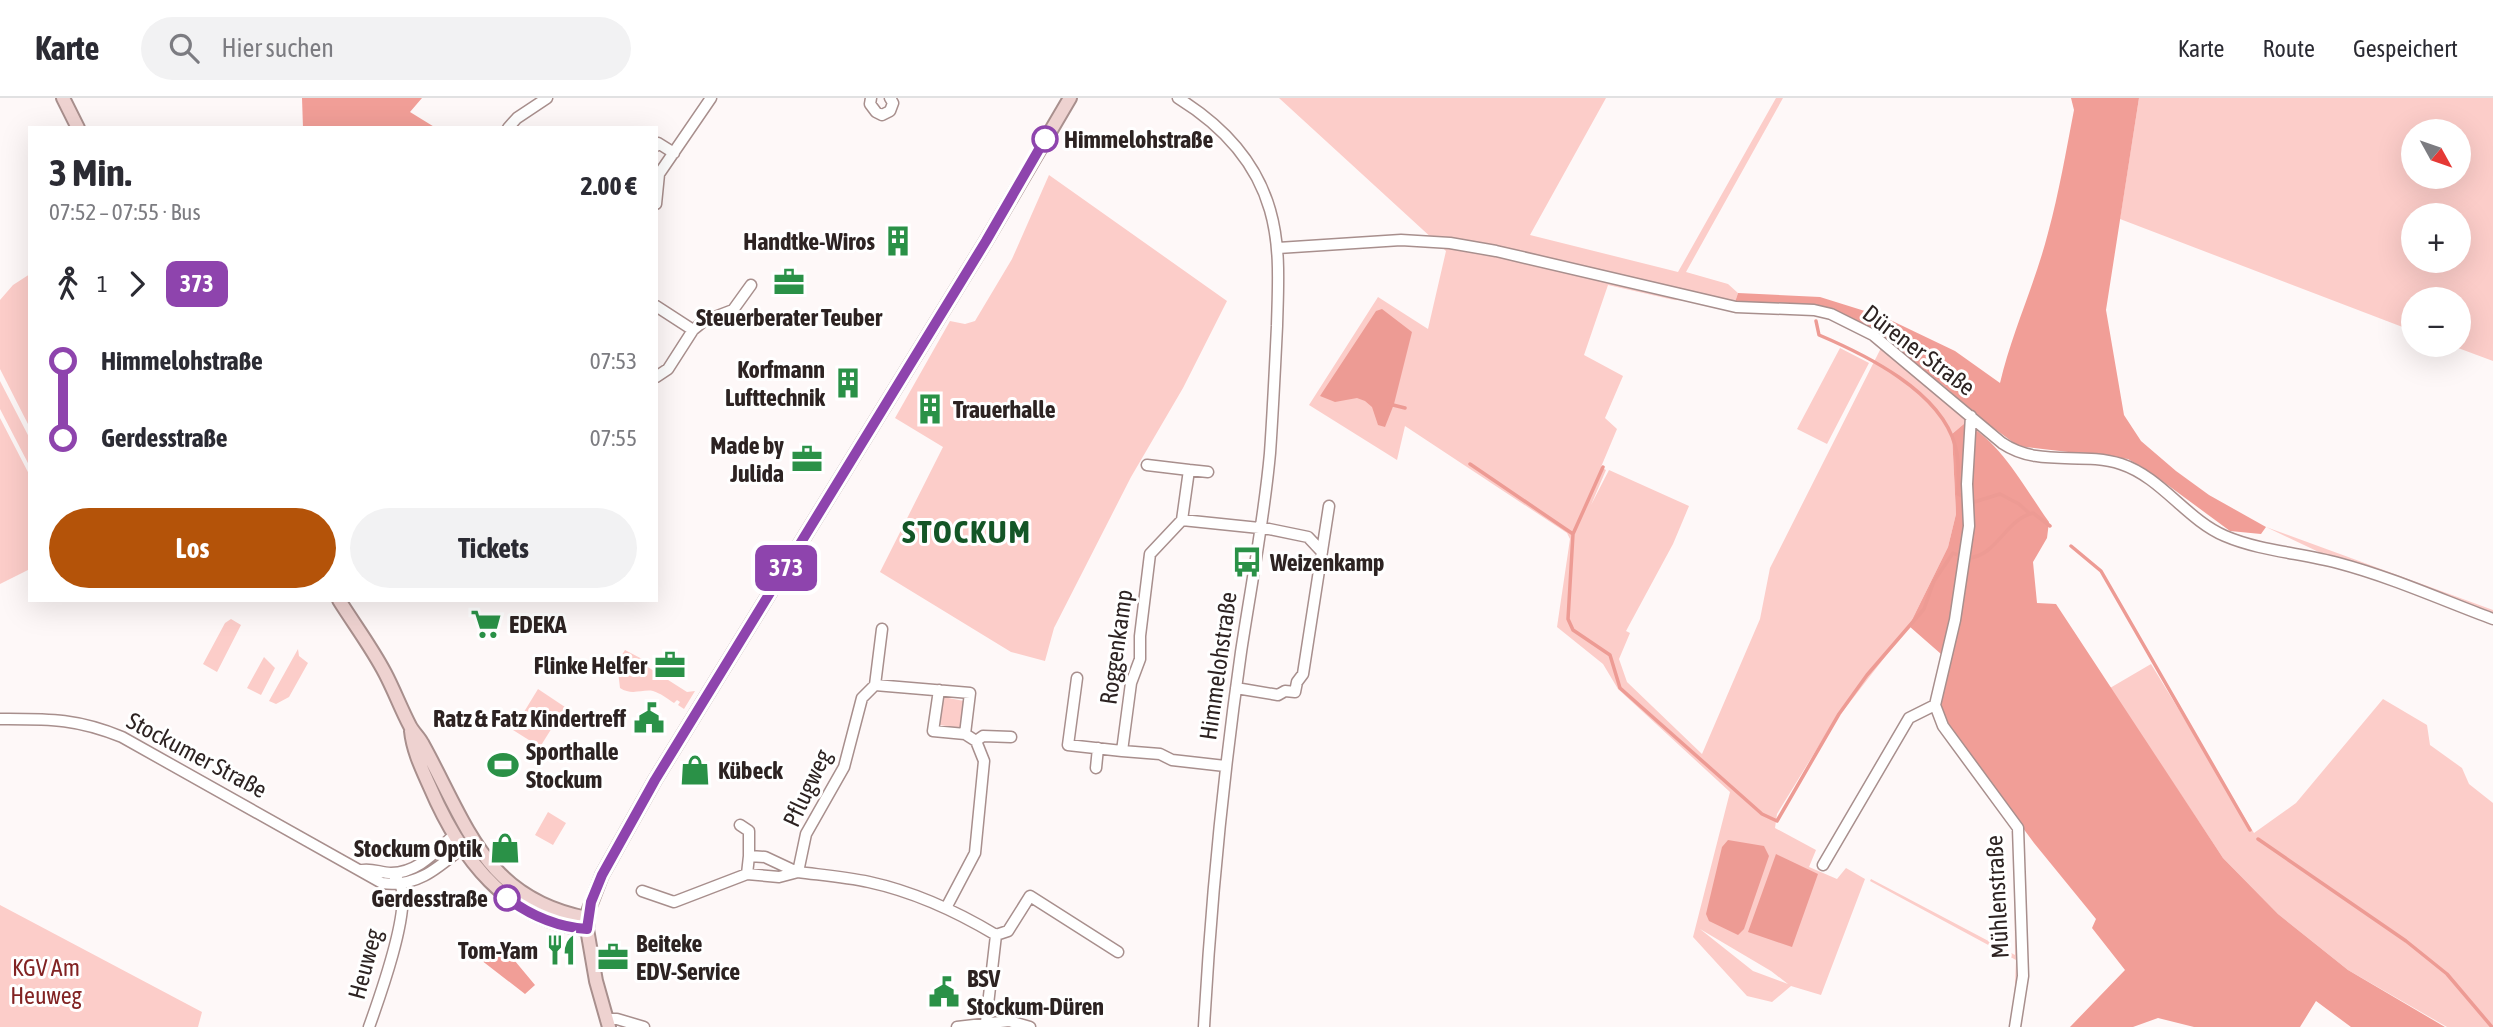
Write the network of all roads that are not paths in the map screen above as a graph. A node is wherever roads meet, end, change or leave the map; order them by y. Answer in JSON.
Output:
{"nodes":[{"id":1,"x":64,"y":98,"type":"edge"},
{"id":2,"x":547,"y":98,"type":"edge"},
{"id":3,"x":711,"y":98,"type":"edge"},
{"id":4,"x":871,"y":98,"type":"edge"},
{"id":5,"x":890,"y":98,"type":"edge"},
{"id":6,"x":1070,"y":98,"type":"edge"},
{"id":7,"x":1178,"y":98,"type":"edge"},
{"id":8,"x":77,"y":126,"type":"edge"},
{"id":9,"x":510,"y":126,"type":"edge"},
{"id":10,"x":658,"y":143,"type":"edge"},
{"id":11,"x":674,"y":153,"type":"junction"},
{"id":12,"x":658,"y":173,"type":"edge"},
{"id":13,"x":1278,"y":248,"type":"junction"},
{"id":14,"x":751,"y":285,"type":"dead end"},
{"id":15,"x":658,"y":307,"type":"edge"},
{"id":16,"x":693,"y":330,"type":"junction"},
{"id":17,"x":658,"y":376,"type":"edge"},
{"id":18,"x":1971,"y":416,"type":"junction"},
{"id":19,"x":1147,"y":465,"type":"dead end"},
{"id":20,"x":1189,"y":470,"type":"junction"},
{"id":21,"x":1208,"y":472,"type":"dead end"},
{"id":22,"x":1329,"y":506,"type":"dead end"},
{"id":23,"x":1182,"y":520,"type":"junction"},
{"id":24,"x":1260,"y":528,"type":"junction"},
{"id":25,"x":1322,"y":552,"type":"junction"},
{"id":26,"x":340,"y":602,"type":"edge"},
{"id":27,"x":2493,"y":619,"type":"edge"},
{"id":28,"x":882,"y":629,"type":"dead end"},
{"id":29,"x":1077,"y":678,"type":"dead end"},
{"id":30,"x":875,"y":685,"type":"junction"},
{"id":31,"x":1236,"y":688,"type":"junction"},
{"id":32,"x":939,"y":690,"type":"junction"},
{"id":33,"x":1935,"y":705,"type":"junction"},
{"id":34,"x":0,"y":719,"type":"edge"},
{"id":35,"x":411,"y":729,"type":"junction"},
{"id":36,"x":965,"y":734,"type":"junction"},
{"id":37,"x":1011,"y":737,"type":"dead end"},
{"id":38,"x":976,"y":741,"type":"junction"},
{"id":39,"x":1098,"y":748,"type":"junction"},
{"id":40,"x":1122,"y":751,"type":"junction"},
{"id":41,"x":1225,"y":766,"type":"junction"},
{"id":42,"x":1096,"y":768,"type":"dead end"},
{"id":43,"x":740,"y":825,"type":"dead end"},
{"id":44,"x":468,"y":833,"type":"junction"},
{"id":45,"x":454,"y":835,"type":"junction"},
{"id":46,"x":462,"y":848,"type":"junction"},
{"id":47,"x":749,"y":856,"type":"junction"},
{"id":48,"x":1823,"y":865,"type":"dead end"},
{"id":49,"x":362,"y":870,"type":"junction"},
{"id":50,"x":798,"y":872,"type":"junction"},
{"id":51,"x":392,"y":873,"type":"junction"},
{"id":52,"x":747,"y":874,"type":"junction"},
{"id":53,"x":401,"y":885,"type":"junction"},
{"id":54,"x":642,"y":891,"type":"dead end"},
{"id":55,"x":946,"y":908,"type":"junction"},
{"id":56,"x":587,"y":923,"type":"junction"},
{"id":57,"x":996,"y":935,"type":"junction"},
{"id":58,"x":1118,"y":952,"type":"dead end"},
{"id":59,"x":986,"y":1022,"type":"junction"},
{"id":60,"x":607,"y":1023,"type":"edge"},
{"id":61,"x":369,"y":1027,"type":"edge"},
{"id":62,"x":644,"y":1027,"type":"edge"},
{"id":63,"x":957,"y":1027,"type":"edge"},
{"id":64,"x":1030,"y":1027,"type":"edge"},
{"id":65,"x":1205,"y":1027,"type":"edge"},
{"id":66,"x":2015,"y":1027,"type":"edge"}],
"edges":[{"from":1,"to":8,"type":"main road"},
{"from":2,"to":9,"type":"street"},
{"from":3,"to":11,"type":"street"},
{"from":4,"to":5,"type":"street"},
{"from":6,"to":56,"type":"main road"},
{"from":7,"to":13,"type":"street","name":"Himmelohstraße"},
{"from":10,"to":11,"type":"street"},
{"from":11,"to":12,"type":"street"},
{"from":13,"to":18,"type":"street","name":"Dürener Straße"},
{"from":13,"to":24,"type":"street","name":"Himmelohstraße"},
{"from":14,"to":16,"type":"street"},
{"from":15,"to":16,"type":"street"},
{"from":16,"to":17,"type":"street"},
{"from":18,"to":27,"type":"street","name":"Dürener Straße"},
{"from":18,"to":33,"type":"street"},
{"from":19,"to":20,"type":"street"},
{"from":20,"to":21,"type":"street"},
{"from":20,"to":23,"type":"street"},
{"from":22,"to":25,"type":"street"},
{"from":23,"to":24,"type":"street"},
{"from":23,"to":40,"type":"street","name":"Roggenkamp"},
{"from":24,"to":25,"type":"street"},
{"from":24,"to":31,"type":"street","name":"Himmelohstraße"},
{"from":25,"to":31,"type":"street"},
{"from":26,"to":35,"type":"main road"},
{"from":28,"to":30,"type":"street","name":"Pflugweg"},
{"from":29,"to":39,"type":"street","name":"Roggenkamp"},
{"from":30,"to":32,"type":"street"},
{"from":30,"to":50,"type":"street","name":"Pflugweg"},
{"from":31,"to":41,"type":"street","name":"Himmelohstraße"},
{"from":32,"to":36,"type":"street"},
{"from":32,"to":36,"type":"street"},
{"from":33,"to":48,"type":"street"},
{"from":33,"to":66,"type":"street","name":"Mühlenstraße"},
{"from":34,"to":49,"type":"street","name":"Stockumer Straße"},
{"from":35,"to":44,"type":"main road"},
{"from":35,"to":45,"type":"main road"},
{"from":36,"to":38,"type":"street"},
{"from":37,"to":38,"type":"street"},
{"from":38,"to":55,"type":"street"},
{"from":39,"to":40,"type":"street","name":"Roggenkamp"},
{"from":39,"to":42,"type":"street"},
{"from":40,"to":41,"type":"street","name":"Roggenkamp"},
{"from":41,"to":65,"type":"street","name":"Himmelohstraße"},
{"from":43,"to":47,"type":"street","name":"Pflugweg"},
{"from":44,"to":45,"type":"main road"},
{"from":44,"to":46,"type":"main road"},
{"from":44,"to":56,"type":"main road"},
{"from":45,"to":46,"type":"main road"},
{"from":45,"to":51,"type":"street","name":"Stockumer Straße"},
{"from":46,"to":53,"type":"street"},
{"from":46,"to":56,"type":"main road"},
{"from":47,"to":50,"type":"street"},
{"from":47,"to":52,"type":"street","name":"Pflugweg"},
{"from":49,"to":51,"type":"street","name":"Stockumer Straße"},
{"from":49,"to":53,"type":"street","name":"Stockumer Straße"},
{"from":50,"to":52,"type":"street"},
{"from":50,"to":55,"type":"street"},
{"from":51,"to":53,"type":"street"},
{"from":52,"to":54,"type":"street"},
{"from":53,"to":61,"type":"street","name":"Heuweg"},
{"from":55,"to":57,"type":"street"},
{"from":56,"to":60,"type":"main road"},
{"from":57,"to":58,"type":"street"},
{"from":57,"to":59,"type":"street"},
{"from":59,"to":63,"type":"street"},
{"from":59,"to":64,"type":"street"},
{"from":60,"to":62,"type":"street"}]}
